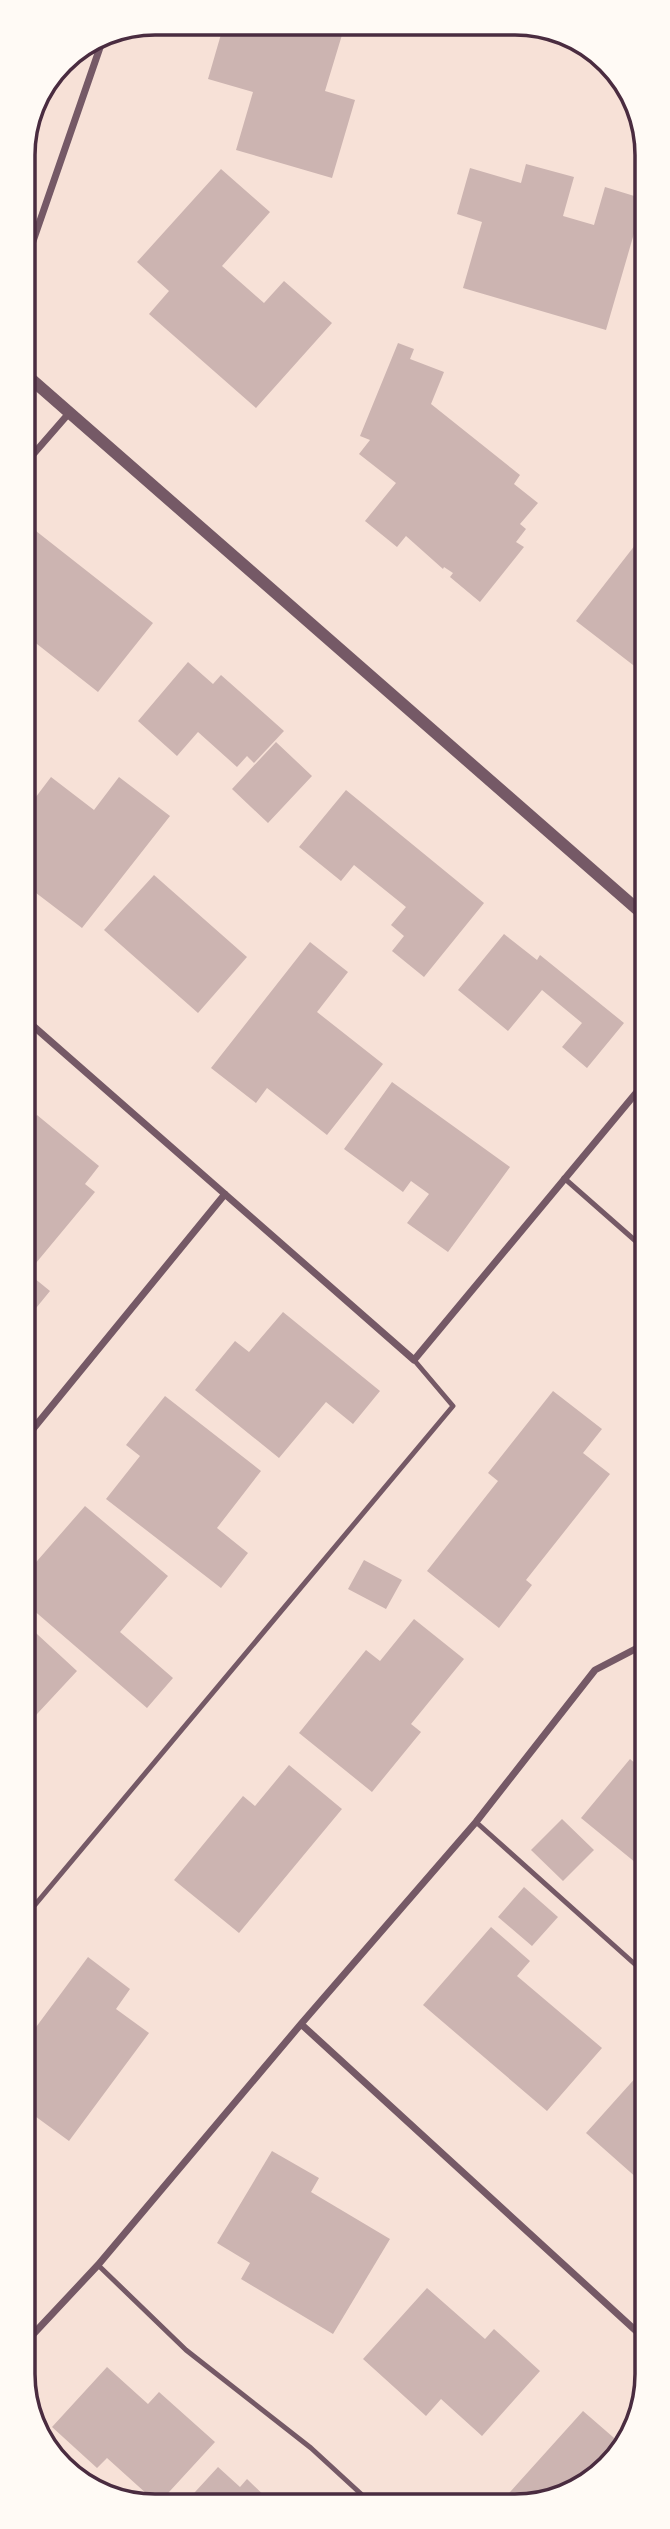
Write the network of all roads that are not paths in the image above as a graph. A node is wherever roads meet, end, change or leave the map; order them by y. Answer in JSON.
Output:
{"nodes":[{"id":1,"x":100,"y":49,"type":"edge"},
{"id":2,"x":35,"y":235,"type":"edge"},
{"id":3,"x":35,"y":382,"type":"edge"},
{"id":4,"x":70,"y":412,"type":"junction"},
{"id":5,"x":35,"y":452,"type":"edge"},
{"id":6,"x":635,"y":907,"type":"edge"},
{"id":7,"x":35,"y":1028,"type":"edge"},
{"id":8,"x":635,"y":1094,"type":"edge"},
{"id":9,"x":564,"y":1178,"type":"junction"},
{"id":10,"x":225,"y":1194,"type":"junction"},
{"id":11,"x":635,"y":1241,"type":"edge"},
{"id":12,"x":414,"y":1360,"type":"junction"},
{"id":13,"x":35,"y":1427,"type":"edge"},
{"id":14,"x":635,"y":1651,"type":"edge"},
{"id":15,"x":476,"y":1822,"type":"junction"},
{"id":16,"x":35,"y":1905,"type":"edge"},
{"id":17,"x":635,"y":1964,"type":"edge"},
{"id":18,"x":300,"y":2024,"type":"junction"},
{"id":19,"x":98,"y":2265,"type":"junction"},
{"id":20,"x":635,"y":2331,"type":"edge"},
{"id":21,"x":35,"y":2332,"type":"edge"},
{"id":22,"x":361,"y":2494,"type":"edge"}],
"edges":[{"from":1,"to":2,"type":"street"},
{"from":3,"to":4,"type":"street"},
{"from":4,"to":5,"type":"street"},
{"from":4,"to":6,"type":"street"},
{"from":7,"to":10,"type":"street"},
{"from":8,"to":9,"type":"street"},
{"from":9,"to":11,"type":"lane"},
{"from":9,"to":12,"type":"street"},
{"from":10,"to":12,"type":"street"},
{"from":10,"to":13,"type":"street"},
{"from":12,"to":16,"type":"lane"},
{"from":14,"to":15,"type":"street"},
{"from":15,"to":17,"type":"lane"},
{"from":15,"to":18,"type":"street"},
{"from":18,"to":19,"type":"street"},
{"from":18,"to":20,"type":"street"},
{"from":19,"to":21,"type":"street"},
{"from":19,"to":22,"type":"lane"}]}
